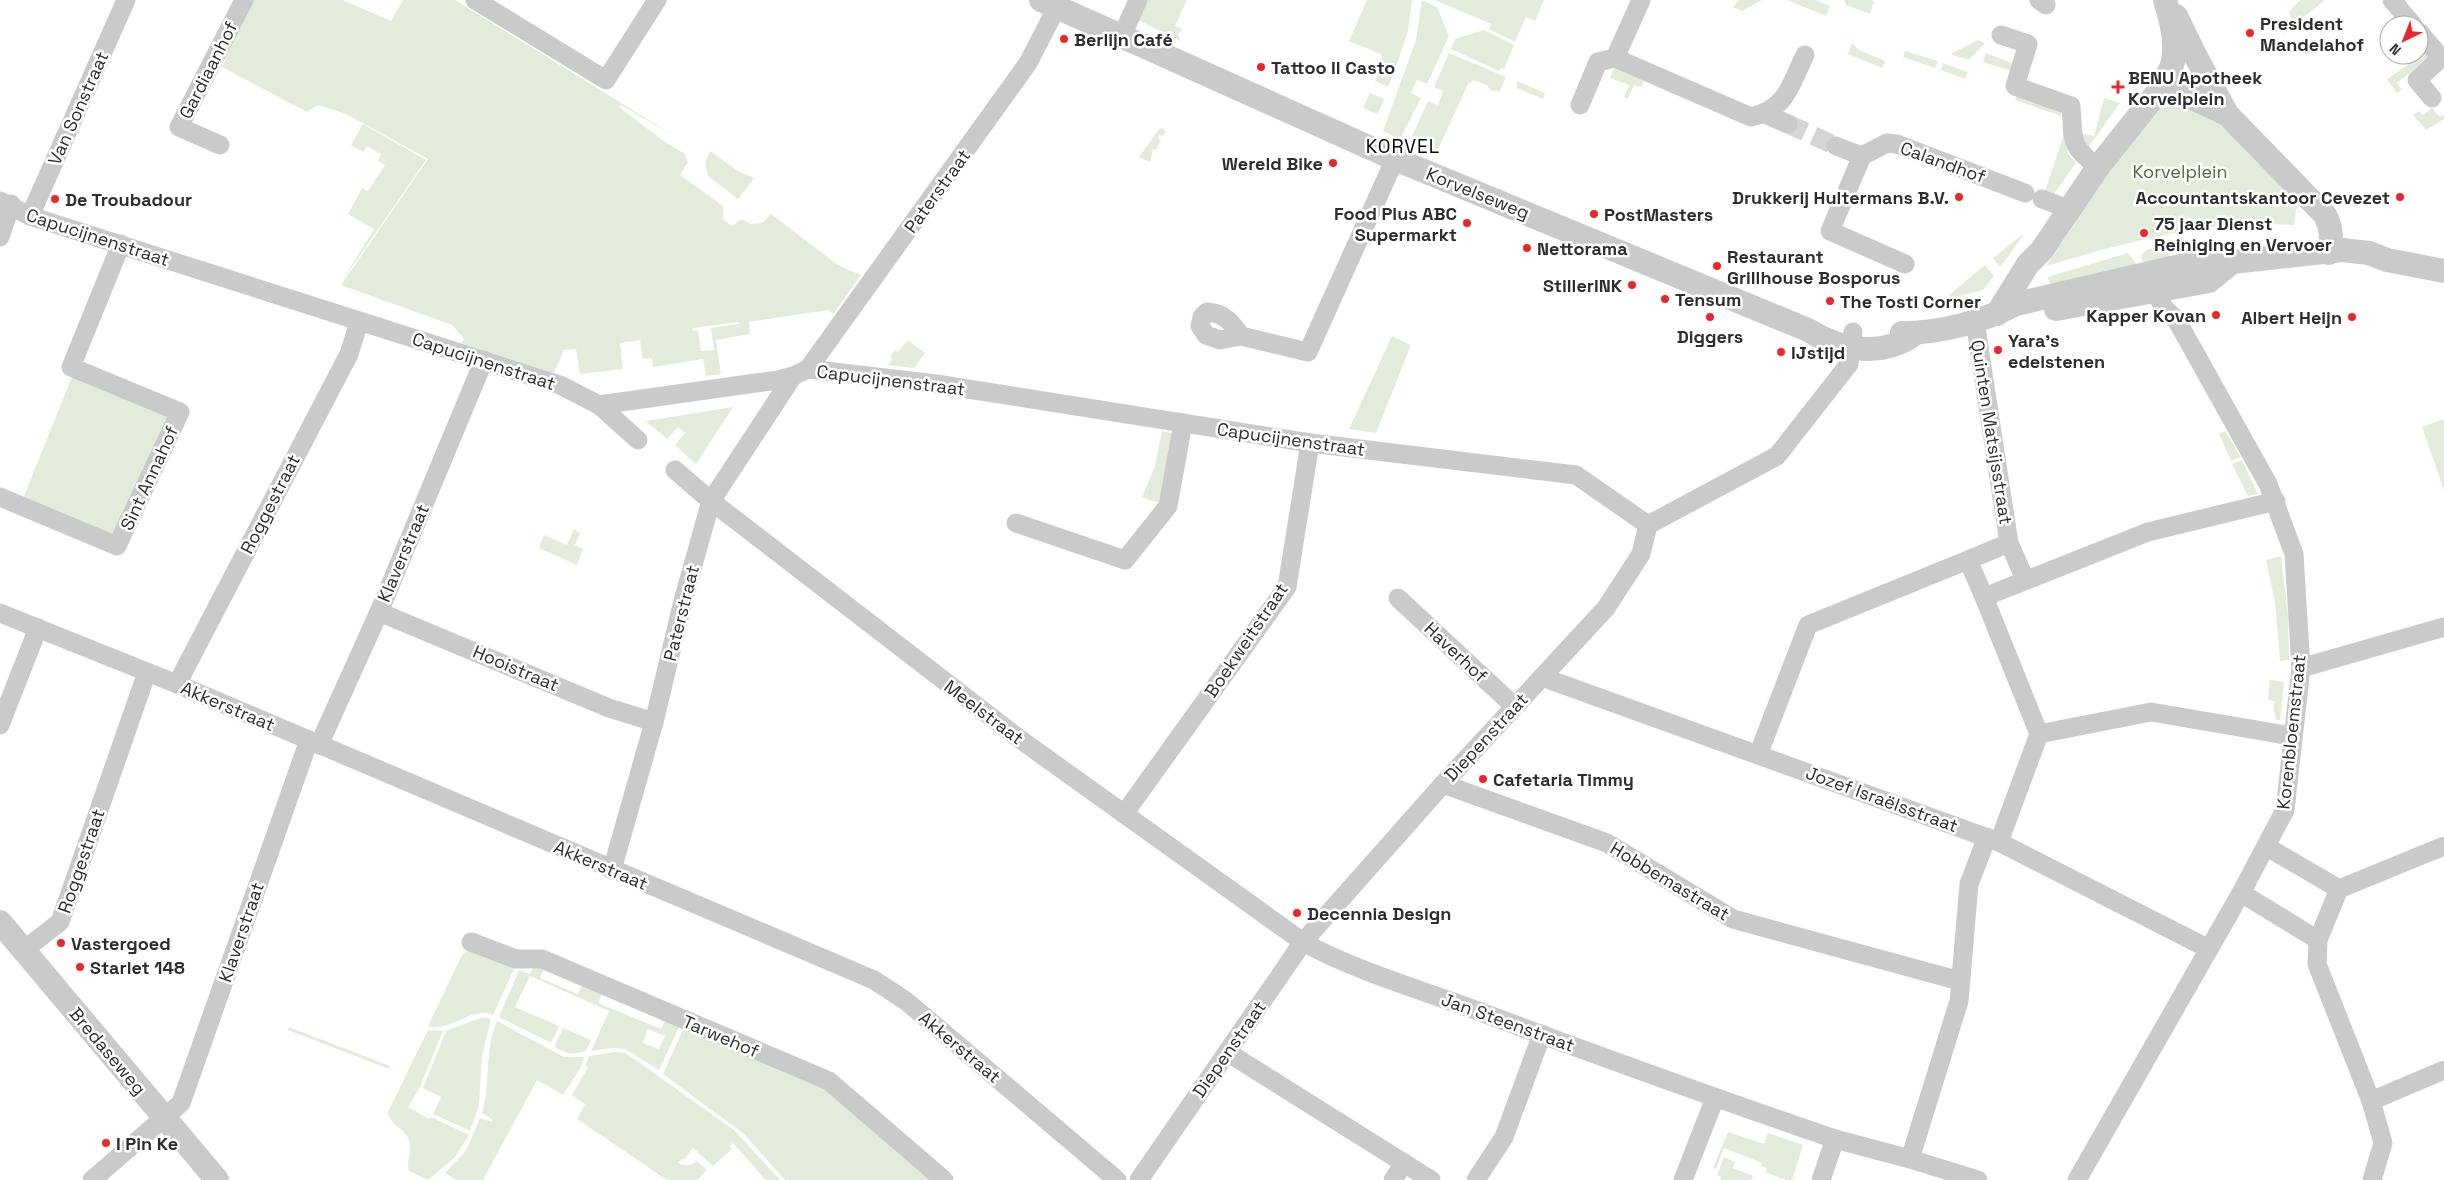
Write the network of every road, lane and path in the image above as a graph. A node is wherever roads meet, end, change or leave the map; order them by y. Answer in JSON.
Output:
{"nodes":[{"id":1,"x":126,"y":0,"type":"edge"},
{"id":2,"x":244,"y":0,"type":"edge"},
{"id":3,"x":475,"y":0,"type":"edge"},
{"id":4,"x":657,"y":0,"type":"edge"},
{"id":5,"x":1138,"y":0,"type":"edge"},
{"id":6,"x":1641,"y":0,"type":"edge"},
{"id":7,"x":2166,"y":0,"type":"edge"},
{"id":8,"x":2392,"y":0,"type":"edge"},
{"id":9,"x":1049,"y":4,"type":"edge"},
{"id":10,"x":2405,"y":15,"type":"edge"},
{"id":11,"x":2001,"y":35,"type":"dead end"},
{"id":12,"x":1122,"y":36,"type":"junction"},
{"id":13,"x":2429,"y":44,"type":"edge"},
{"id":14,"x":1804,"y":54,"type":"dead end"},
{"id":15,"x":1615,"y":58,"type":"junction"},
{"id":16,"x":2157,"y":92,"type":"junction"},
{"id":17,"x":2432,"y":98,"type":"dead end"},
{"id":18,"x":1580,"y":105,"type":"dead end"},
{"id":19,"x":1765,"y":114,"type":"junction"},
{"id":20,"x":2227,"y":114,"type":"junction"},
{"id":21,"x":1788,"y":124,"type":"tunnel mouth"},
{"id":22,"x":220,"y":145,"type":"dead end"},
{"id":23,"x":1836,"y":146,"type":"tunnel mouth"},
{"id":24,"x":1862,"y":156,"type":"junction"},
{"id":25,"x":1395,"y":159,"type":"junction"},
{"id":26,"x":2098,"y":167,"type":"junction"},
{"id":27,"x":5,"y":202,"type":"edge"},
{"id":28,"x":2068,"y":210,"type":"junction"},
{"id":29,"x":30,"y":216,"type":"junction"},
{"id":30,"x":0,"y":237,"type":"edge"},
{"id":31,"x":121,"y":244,"type":"junction"},
{"id":32,"x":2042,"y":250,"type":"junction"},
{"id":33,"x":2329,"y":253,"type":"junction"},
{"id":34,"x":1905,"y":264,"type":"dead end"},
{"id":35,"x":2444,"y":271,"type":"edge"},
{"id":36,"x":2177,"y":276,"type":"junction"},
{"id":37,"x":2149,"y":283,"type":"junction"},
{"id":38,"x":2048,"y":304,"type":"junction"},
{"id":39,"x":1986,"y":318,"type":"junction"},
{"id":40,"x":2176,"y":319,"type":"junction"},
{"id":41,"x":359,"y":322,"type":"junction"},
{"id":42,"x":1241,"y":336,"type":"dead end"},
{"id":43,"x":1853,"y":341,"type":"junction"},
{"id":44,"x":484,"y":360,"type":"junction"},
{"id":45,"x":801,"y":373,"type":"junction"},
{"id":46,"x":599,"y":405,"type":"junction"},
{"id":47,"x":1183,"y":423,"type":"junction"},
{"id":48,"x":638,"y":440,"type":"dead end"},
{"id":49,"x":1310,"y":443,"type":"junction"},
{"id":50,"x":675,"y":470,"type":"dead end"},
{"id":51,"x":0,"y":497,"type":"edge"},
{"id":52,"x":711,"y":501,"type":"junction"},
{"id":53,"x":2276,"y":501,"type":"junction"},
{"id":54,"x":1016,"y":523,"type":"dead end"},
{"id":55,"x":1648,"y":525,"type":"junction"},
{"id":56,"x":2009,"y":542,"type":"junction"},
{"id":57,"x":1968,"y":560,"type":"junction"},
{"id":58,"x":2025,"y":579,"type":"junction"},
{"id":59,"x":1984,"y":597,"type":"junction"},
{"id":60,"x":1398,"y":598,"type":"dead end"},
{"id":61,"x":379,"y":612,"type":"junction"},
{"id":62,"x":0,"y":613,"type":"edge"},
{"id":63,"x":2444,"y":627,"type":"edge"},
{"id":64,"x":38,"y":628,"type":"junction"},
{"id":65,"x":2301,"y":668,"type":"junction"},
{"id":66,"x":147,"y":672,"type":"junction"},
{"id":67,"x":1542,"y":677,"type":"junction"},
{"id":68,"x":177,"y":684,"type":"junction"},
{"id":69,"x":1514,"y":706,"type":"junction"},
{"id":70,"x":654,"y":722,"type":"junction"},
{"id":71,"x":0,"y":725,"type":"edge"},
{"id":72,"x":2039,"y":734,"type":"junction"},
{"id":73,"x":2292,"y":736,"type":"junction"},
{"id":74,"x":314,"y":742,"type":"junction"},
{"id":75,"x":1758,"y":755,"type":"junction"},
{"id":76,"x":1443,"y":784,"type":"junction"},
{"id":77,"x":1124,"y":814,"type":"junction"},
{"id":78,"x":1993,"y":839,"type":"junction"},
{"id":79,"x":2444,"y":846,"type":"edge"},
{"id":80,"x":2267,"y":847,"type":"junction"},
{"id":81,"x":612,"y":870,"type":"junction"},
{"id":82,"x":2339,"y":889,"type":"junction"},
{"id":83,"x":2241,"y":893,"type":"junction"},
{"id":84,"x":0,"y":922,"type":"edge"},
{"id":85,"x":2318,"y":940,"type":"junction"},
{"id":86,"x":472,"y":942,"type":"dead end"},
{"id":87,"x":1303,"y":942,"type":"junction"},
{"id":88,"x":2209,"y":949,"type":"junction"},
{"id":89,"x":24,"y":950,"type":"junction"},
{"id":90,"x":1960,"y":981,"type":"junction"},
{"id":91,"x":1542,"y":1034,"type":"junction"},
{"id":92,"x":1227,"y":1052,"type":"junction"},
{"id":93,"x":2444,"y":1070,"type":"edge"},
{"id":94,"x":1715,"y":1098,"type":"junction"},
{"id":95,"x":2371,"y":1101,"type":"junction"},
{"id":96,"x":164,"y":1117,"type":"junction"},
{"id":97,"x":1835,"y":1139,"type":"junction"},
{"id":98,"x":1910,"y":1159,"type":"junction"},
{"id":99,"x":1404,"y":1163,"type":"junction"},
{"id":100,"x":92,"y":1180,"type":"edge"},
{"id":101,"x":217,"y":1180,"type":"edge"},
{"id":102,"x":944,"y":1180,"type":"edge"},
{"id":103,"x":1117,"y":1180,"type":"edge"},
{"id":104,"x":1139,"y":1180,"type":"edge"},
{"id":105,"x":1394,"y":1180,"type":"edge"},
{"id":106,"x":1431,"y":1180,"type":"edge"},
{"id":107,"x":1476,"y":1180,"type":"edge"},
{"id":108,"x":1683,"y":1180,"type":"edge"},
{"id":109,"x":1821,"y":1180,"type":"edge"},
{"id":110,"x":1978,"y":1180,"type":"edge"},
{"id":111,"x":2077,"y":1180,"type":"edge"},
{"id":112,"x":2372,"y":1180,"type":"edge"}],
"edges":[{"from":1,"to":29,"type":"street","name":"Van Sonstraat"},
{"from":2,"to":22,"type":"street","name":"Gardiaanhof"},
{"from":3,"to":4,"type":"street"},
{"from":5,"to":12,"type":"street"},
{"from":6,"to":15,"type":"street"},
{"from":7,"to":16,"type":"street"},
{"from":7,"to":20,"type":"street"},
{"from":8,"to":10,"type":"street"},
{"from":9,"to":12,"type":"street","name":"Korvelseweg"},
{"from":9,"to":45,"type":"street","name":"Paterstraat"},
{"from":11,"to":26,"type":"street"},
{"from":12,"to":25,"type":"street","name":"Korvelseweg"},
{"from":13,"to":17,"type":"street"},
{"from":14,"to":19,"type":"street"},
{"from":15,"to":18,"type":"street"},
{"from":15,"to":19,"type":"street"},
{"from":16,"to":20,"type":"street"},
{"from":16,"to":26,"type":"street"},
{"from":19,"to":21,"type":"street"},
{"from":20,"to":33,"type":"street"},
{"from":23,"to":24,"type":"street"},
{"from":24,"to":28,"type":"street","name":"Calandhof"},
{"from":24,"to":34,"type":"street"},
{"from":25,"to":42,"type":"street"},
{"from":25,"to":43,"type":"street","name":"Korvelseweg"},
{"from":26,"to":28,"type":"street"},
{"from":27,"to":29,"type":"street","name":"Capucijnenstraat"},
{"from":27,"to":30,"type":"street"},
{"from":28,"to":32,"type":"street"},
{"from":29,"to":31,"type":"street","name":"Capucijnenstraat"},
{"from":31,"to":41,"type":"street","name":"Capucijnenstraat"},
{"from":31,"to":51,"type":"street","name":"Sint Annahof"},
{"from":32,"to":38,"type":"street"},
{"from":32,"to":39,"type":"street"},
{"from":33,"to":35,"type":"street"},
{"from":33,"to":36,"type":"street"},
{"from":36,"to":37,"type":"street"},
{"from":36,"to":40,"type":"street"},
{"from":37,"to":38,"type":"street"},
{"from":37,"to":40,"type":"street","name":"Korenbloemstraat"},
{"from":38,"to":39,"type":"street"},
{"from":39,"to":43,"type":"street"},
{"from":39,"to":56,"type":"street","name":"Quinten Matsijsstraat"},
{"from":40,"to":53,"type":"street","name":"Korenbloemstraat"},
{"from":41,"to":44,"type":"street","name":"Capucijnenstraat"},
{"from":41,"to":68,"type":"street","name":"Roggestraat"},
{"from":43,"to":55,"type":"street"},
{"from":44,"to":46,"type":"street","name":"Capucijnenstraat"},
{"from":44,"to":61,"type":"street","name":"Klaverstraat"},
{"from":45,"to":46,"type":"street","name":"Capucijnenstraat"},
{"from":45,"to":47,"type":"street","name":"Capucijnenstraat"},
{"from":45,"to":52,"type":"street","name":"Paterstraat"},
{"from":46,"to":48,"type":"street"},
{"from":47,"to":49,"type":"street","name":"Capucijnenstraat"},
{"from":47,"to":54,"type":"street"},
{"from":49,"to":55,"type":"street","name":"Capucijnenstraat"},
{"from":49,"to":77,"type":"street","name":"Boekweitstraat"},
{"from":50,"to":52,"type":"street","name":"Meelstraat"},
{"from":52,"to":70,"type":"street","name":"Paterstraat"},
{"from":52,"to":77,"type":"street","name":"Meelstraat"},
{"from":53,"to":58,"type":"street"},
{"from":53,"to":65,"type":"street","name":"Korenbloemstraat"},
{"from":55,"to":67,"type":"street","name":"Diepenstraat"},
{"from":56,"to":57,"type":"street"},
{"from":56,"to":58,"type":"street","name":"Quinten Matsijsstraat"},
{"from":57,"to":59,"type":"street"},
{"from":57,"to":75,"type":"street"},
{"from":58,"to":59,"type":"street"},
{"from":59,"to":72,"type":"street"},
{"from":60,"to":69,"type":"street","name":"Haverhof"},
{"from":61,"to":70,"type":"street","name":"Hooistraat"},
{"from":61,"to":74,"type":"street","name":"Klaverstraat"},
{"from":62,"to":64,"type":"street","name":"Akkerstraat"},
{"from":63,"to":65,"type":"street"},
{"from":64,"to":66,"type":"street","name":"Akkerstraat"},
{"from":64,"to":71,"type":"street"},
{"from":65,"to":73,"type":"street","name":"Korenbloemstraat"},
{"from":66,"to":68,"type":"street","name":"Akkerstraat"},
{"from":66,"to":89,"type":"street","name":"Roggestraat"},
{"from":67,"to":69,"type":"street","name":"Diepenstraat"},
{"from":67,"to":75,"type":"street","name":"Jozef Israëlsstraat"},
{"from":68,"to":74,"type":"street","name":"Akkerstraat"},
{"from":69,"to":76,"type":"street","name":"Diepenstraat"},
{"from":70,"to":81,"type":"street","name":"Paterstraat"},
{"from":72,"to":73,"type":"street"},
{"from":72,"to":78,"type":"street"},
{"from":73,"to":80,"type":"street","name":"Korenbloemstraat"},
{"from":74,"to":81,"type":"street","name":"Akkerstraat"},
{"from":74,"to":96,"type":"street","name":"Klaverstraat"},
{"from":75,"to":78,"type":"street","name":"Jozef Israëlsstraat"},
{"from":76,"to":87,"type":"street","name":"Diepenstraat"},
{"from":76,"to":90,"type":"street","name":"Hobbemastraat"},
{"from":77,"to":87,"type":"street","name":"Meelstraat"},
{"from":78,"to":88,"type":"street","name":"Jozef Israëlsstraat"},
{"from":78,"to":90,"type":"street"},
{"from":79,"to":82,"type":"street"},
{"from":80,"to":82,"type":"street"},
{"from":80,"to":83,"type":"street","name":"Korenbloemstraat"},
{"from":81,"to":103,"type":"street","name":"Akkerstraat"},
{"from":82,"to":85,"type":"street"},
{"from":83,"to":85,"type":"street"},
{"from":83,"to":88,"type":"street","name":"Korenbloemstraat"},
{"from":84,"to":89,"type":"street","name":"Bredaseweg"},
{"from":85,"to":95,"type":"street"},
{"from":86,"to":102,"type":"street","name":"Tarwehof"},
{"from":87,"to":91,"type":"street","name":"Jan Steenstraat"},
{"from":87,"to":92,"type":"street","name":"Diepenstraat"},
{"from":88,"to":111,"type":"street","name":"Korenbloemstraat"},
{"from":89,"to":96,"type":"street","name":"Bredaseweg"},
{"from":90,"to":98,"type":"street"},
{"from":91,"to":94,"type":"street","name":"Jan Steenstraat"},
{"from":91,"to":107,"type":"street"},
{"from":92,"to":99,"type":"street"},
{"from":92,"to":104,"type":"street","name":"Diepenstraat"},
{"from":93,"to":95,"type":"street"},
{"from":94,"to":97,"type":"street","name":"Jan Steenstraat"},
{"from":94,"to":108,"type":"street"},
{"from":95,"to":112,"type":"street"},
{"from":96,"to":100,"type":"street","name":"Klaverstraat"},
{"from":96,"to":101,"type":"street","name":"Bredaseweg"},
{"from":97,"to":98,"type":"street","name":"Jan Steenstraat"},
{"from":97,"to":109,"type":"street"},
{"from":98,"to":110,"type":"street","name":"Jan Steenstraat"},
{"from":99,"to":105,"type":"street"},
{"from":99,"to":106,"type":"street"}]}
